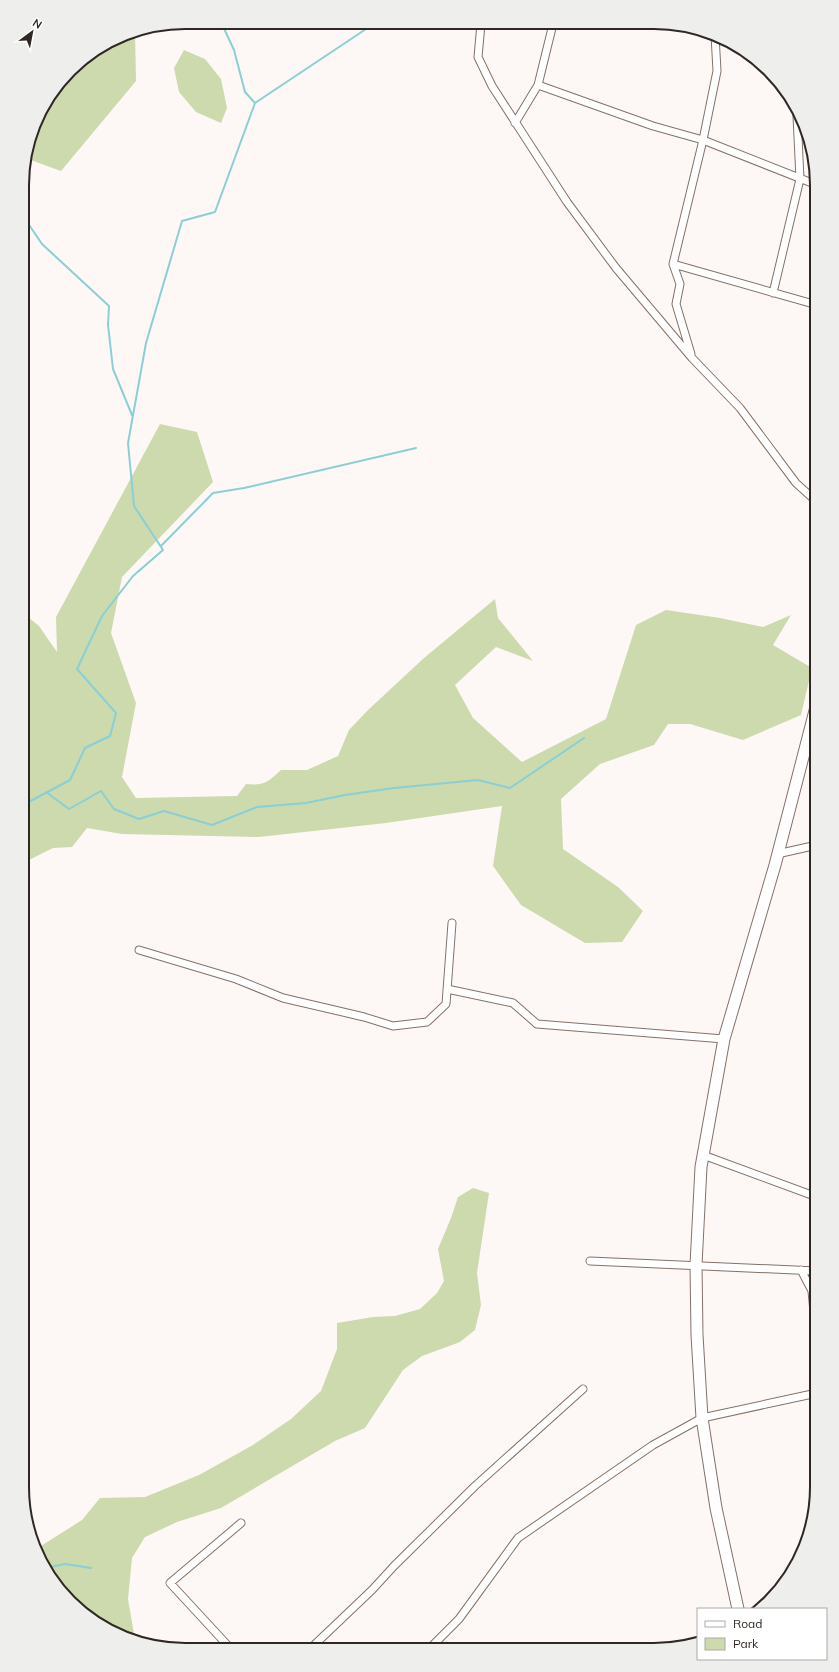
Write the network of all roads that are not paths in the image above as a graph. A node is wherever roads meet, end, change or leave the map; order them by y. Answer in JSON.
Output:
{"nodes":[{"id":1,"x":481,"y":29,"type":"edge"},
{"id":2,"x":552,"y":29,"type":"edge"},
{"id":3,"x":715,"y":42,"type":"edge"},
{"id":4,"x":538,"y":85,"type":"junction"},
{"id":5,"x":514,"y":123,"type":"junction"},
{"id":6,"x":797,"y":124,"type":"edge"},
{"id":7,"x":703,"y":140,"type":"junction"},
{"id":8,"x":800,"y":179,"type":"junction"},
{"id":9,"x":810,"y":183,"type":"edge"},
{"id":10,"x":673,"y":264,"type":"junction"},
{"id":11,"x":773,"y":293,"type":"junction"},
{"id":12,"x":810,"y":303,"type":"edge"},
{"id":13,"x":692,"y":358,"type":"junction"},
{"id":14,"x":810,"y":496,"type":"edge"},
{"id":15,"x":810,"y":749,"type":"edge"},
{"id":16,"x":810,"y":847,"type":"edge"},
{"id":17,"x":777,"y":854,"type":"junction"},
{"id":18,"x":452,"y":923,"type":"dead end"},
{"id":19,"x":138,"y":950,"type":"dead end"},
{"id":20,"x":447,"y":990,"type":"junction"},
{"id":21,"x":724,"y":1039,"type":"junction"},
{"id":22,"x":703,"y":1155,"type":"junction"},
{"id":23,"x":810,"y":1194,"type":"edge"},
{"id":24,"x":590,"y":1260,"type":"dead end"},
{"id":25,"x":696,"y":1265,"type":"junction"},
{"id":26,"x":801,"y":1270,"type":"junction"},
{"id":27,"x":810,"y":1271,"type":"edge"},
{"id":28,"x":810,"y":1287,"type":"edge"},
{"id":29,"x":583,"y":1389,"type":"dead end"},
{"id":30,"x":810,"y":1395,"type":"edge"},
{"id":31,"x":702,"y":1418,"type":"junction"},
{"id":32,"x":241,"y":1523,"type":"dead end"},
{"id":33,"x":738,"y":1608,"type":"edge"},
{"id":34,"x":225,"y":1643,"type":"edge"},
{"id":35,"x":316,"y":1643,"type":"edge"},
{"id":36,"x":435,"y":1643,"type":"edge"}],
"edges":[{"from":1,"to":5,"type":"street"},
{"from":2,"to":4,"type":"street"},
{"from":3,"to":7,"type":"street"},
{"from":4,"to":5,"type":"street"},
{"from":4,"to":7,"type":"street"},
{"from":5,"to":13,"type":"street"},
{"from":6,"to":8,"type":"street"},
{"from":7,"to":8,"type":"street"},
{"from":7,"to":10,"type":"street"},
{"from":8,"to":9,"type":"street"},
{"from":8,"to":11,"type":"street"},
{"from":10,"to":11,"type":"street"},
{"from":10,"to":13,"type":"street"},
{"from":11,"to":12,"type":"street"},
{"from":13,"to":14,"type":"street"},
{"from":15,"to":17,"type":"highway"},
{"from":16,"to":17,"type":"street"},
{"from":17,"to":21,"type":"highway"},
{"from":18,"to":20,"type":"street"},
{"from":19,"to":20,"type":"street"},
{"from":20,"to":21,"type":"street"},
{"from":21,"to":22,"type":"highway"},
{"from":22,"to":23,"type":"street"},
{"from":22,"to":25,"type":"highway"},
{"from":24,"to":25,"type":"street"},
{"from":25,"to":26,"type":"street"},
{"from":25,"to":31,"type":"highway"},
{"from":26,"to":27,"type":"street"},
{"from":26,"to":28,"type":"street"},
{"from":29,"to":35,"type":"street"},
{"from":30,"to":31,"type":"street"},
{"from":31,"to":33,"type":"highway"},
{"from":31,"to":36,"type":"street"},
{"from":32,"to":34,"type":"street"}]}
